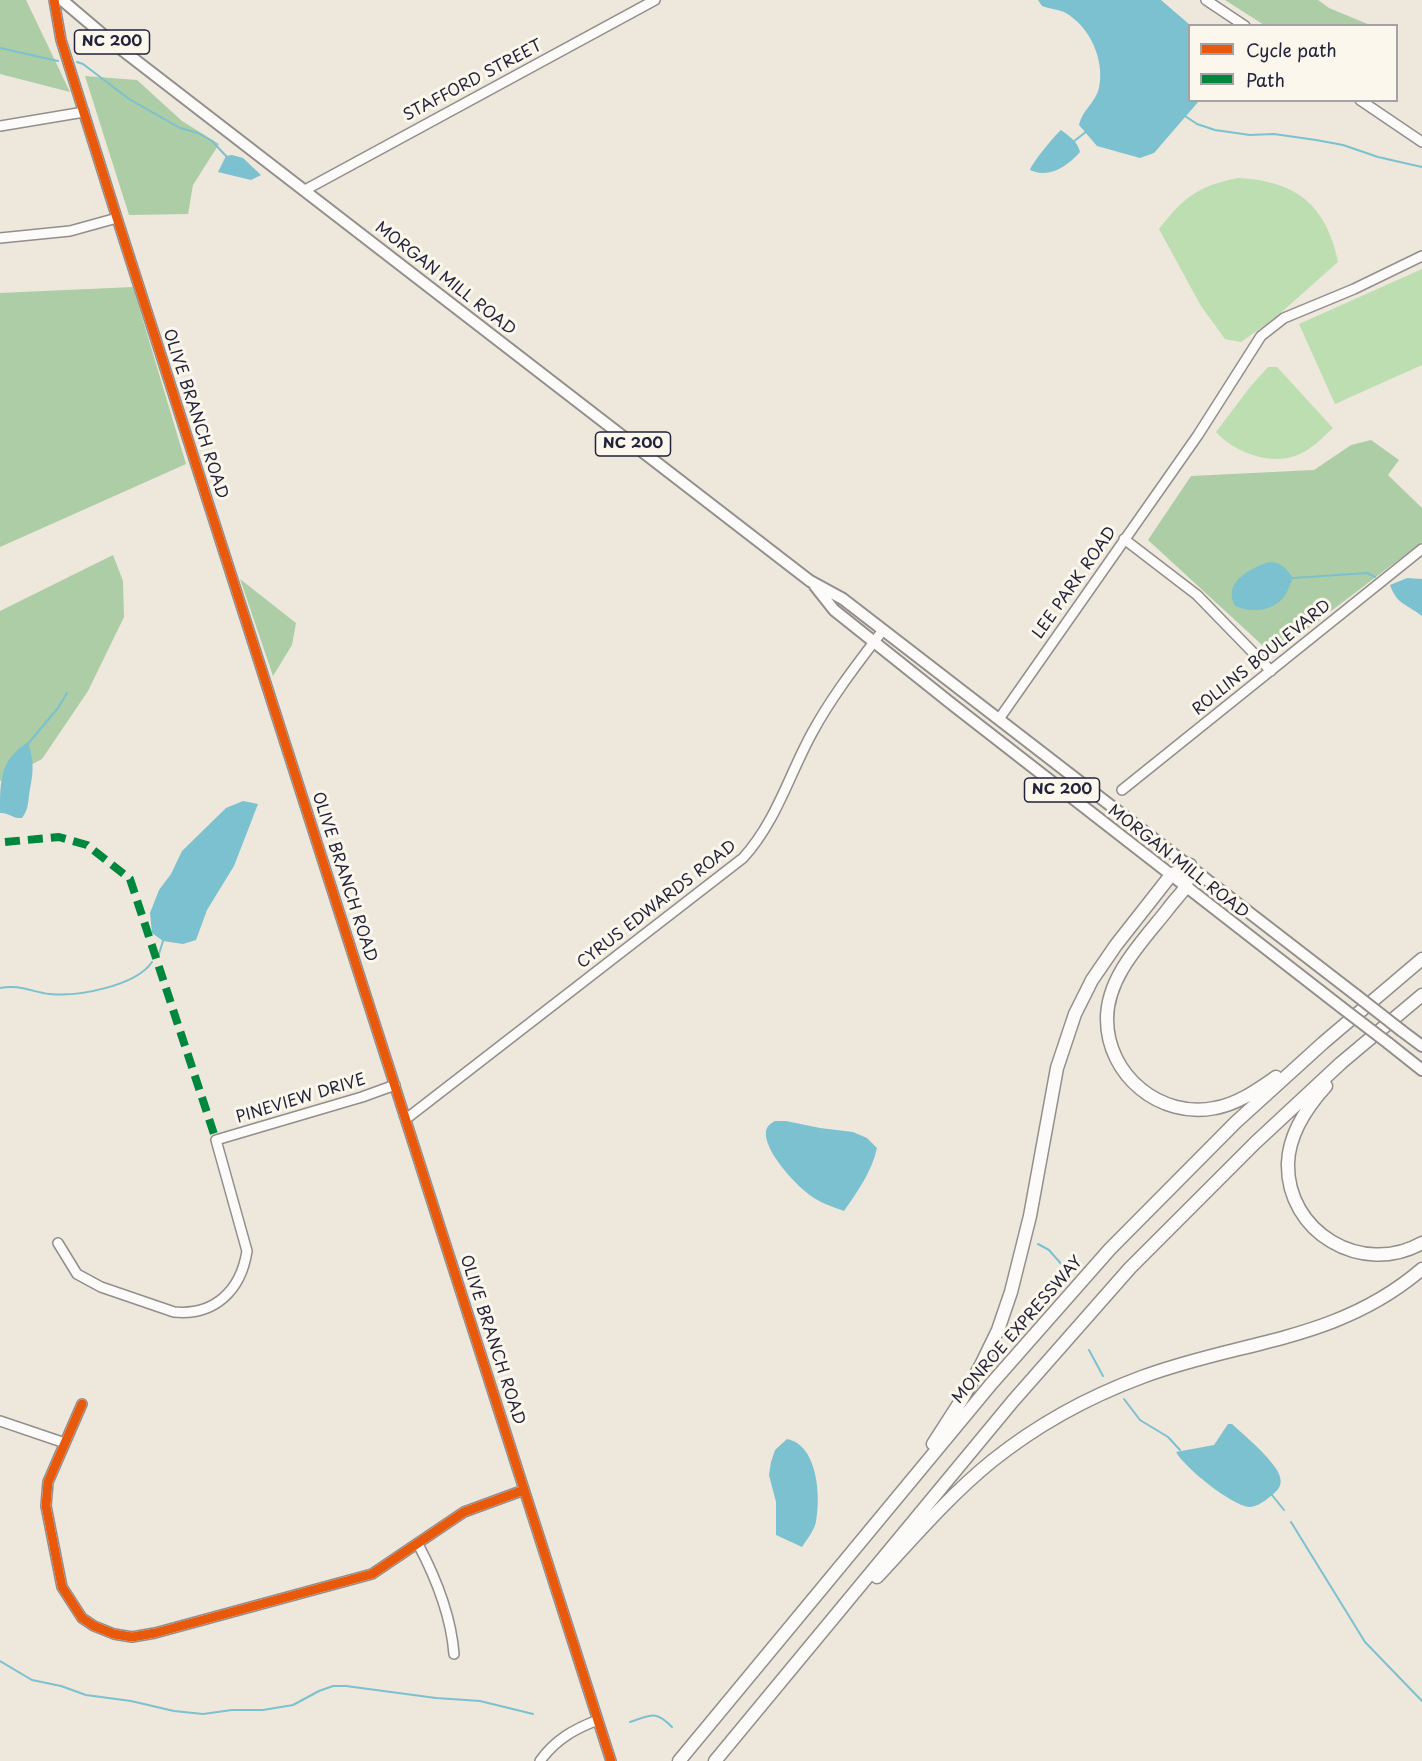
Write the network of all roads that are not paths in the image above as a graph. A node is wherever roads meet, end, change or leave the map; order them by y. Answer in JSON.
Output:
{"nodes":[{"id":1,"x":54,"y":0,"type":"edge"},
{"id":2,"x":62,"y":0,"type":"edge"},
{"id":3,"x":656,"y":0,"type":"edge"},
{"id":4,"x":1206,"y":0,"type":"edge"},
{"id":5,"x":1242,"y":24,"type":"edge"},
{"id":6,"x":1363,"y":102,"type":"edge"},
{"id":7,"x":84,"y":112,"type":"junction"},
{"id":8,"x":0,"y":126,"type":"edge"},
{"id":9,"x":1422,"y":142,"type":"edge"},
{"id":10,"x":305,"y":190,"type":"junction"},
{"id":11,"x":117,"y":218,"type":"junction"},
{"id":12,"x":0,"y":238,"type":"edge"},
{"id":13,"x":1422,"y":256,"type":"edge"},
{"id":14,"x":1124,"y":539,"type":"junction"},
{"id":15,"x":1422,"y":549,"type":"edge"},
{"id":16,"x":810,"y":581,"type":"junction"},
{"id":17,"x":884,"y":630,"type":"junction"},
{"id":18,"x":875,"y":642,"type":"junction"},
{"id":19,"x":1271,"y":671,"type":"junction"},
{"id":20,"x":999,"y":719,"type":"junction"},
{"id":21,"x":1122,"y":789,"type":"dead end"},
{"id":22,"x":1190,"y":866,"type":"junction"},
{"id":23,"x":1171,"y":875,"type":"junction"},
{"id":24,"x":1186,"y":886,"type":"junction"},
{"id":25,"x":1422,"y":959,"type":"edge"},
{"id":26,"x":1422,"y":995,"type":"edge"},
{"id":27,"x":1323,"y":1043,"type":"junction"},
{"id":28,"x":1363,"y":1044,"type":"junction"},
{"id":29,"x":1422,"y":1046,"type":"edge"},
{"id":30,"x":1422,"y":1070,"type":"edge"},
{"id":31,"x":395,"y":1085,"type":"junction"},
{"id":32,"x":406,"y":1119,"type":"junction"},
{"id":33,"x":58,"y":1243,"type":"dead end"},
{"id":34,"x":1422,"y":1243,"type":"edge"},
{"id":35,"x":1422,"y":1269,"type":"edge"},
{"id":36,"x":82,"y":1404,"type":"dead end"},
{"id":37,"x":0,"y":1421,"type":"edge"},
{"id":38,"x":65,"y":1443,"type":"junction"},
{"id":39,"x":524,"y":1490,"type":"junction"},
{"id":40,"x":886,"y":1511,"type":"junction"},
{"id":41,"x":418,"y":1544,"type":"junction"},
{"id":42,"x":454,"y":1654,"type":"dead end"},
{"id":43,"x":792,"y":1668,"type":"junction"},
{"id":44,"x":598,"y":1720,"type":"junction"},
{"id":45,"x":540,"y":1761,"type":"edge"},
{"id":46,"x":611,"y":1761,"type":"edge"},
{"id":47,"x":679,"y":1761,"type":"edge"},
{"id":48,"x":715,"y":1761,"type":"edge"}],
"edges":[{"from":1,"to":7,"type":"street","name":"OLIVE BRANCH ROAD"},
{"from":2,"to":10,"type":"main road","name":"MORGAN MILL ROAD","number":"NC 200"},
{"from":3,"to":10,"type":"street","name":"STAFFORD STREET"},
{"from":4,"to":5,"type":"street"},
{"from":6,"to":9,"type":"street"},
{"from":7,"to":8,"type":"street"},
{"from":7,"to":11,"type":"street","name":"OLIVE BRANCH ROAD"},
{"from":10,"to":16,"type":"main road","name":"MORGAN MILL ROAD","number":"NC 200"},
{"from":11,"to":12,"type":"street"},
{"from":11,"to":31,"type":"street","name":"OLIVE BRANCH ROAD"},
{"from":13,"to":14,"type":"street","name":"LEE PARK ROAD"},
{"from":14,"to":19,"type":"street"},
{"from":14,"to":20,"type":"street","name":"LEE PARK ROAD"},
{"from":15,"to":19,"type":"street","name":"ROLLINS BOULEVARD"},
{"from":16,"to":17,"type":"main road","name":"MORGAN MILL ROAD","number":"NC 200"},
{"from":16,"to":18,"type":"main road","name":"MORGAN MILL ROAD","number":"NC 200"},
{"from":17,"to":18,"type":"street","name":"CYRUS EDWARDS ROAD"},
{"from":17,"to":20,"type":"main road","name":"MORGAN MILL ROAD","number":"NC 200"},
{"from":18,"to":23,"type":"main road","name":"MORGAN MILL ROAD","number":"NC 200"},
{"from":18,"to":32,"type":"street","name":"CYRUS EDWARDS ROAD"},
{"from":19,"to":21,"type":"street","name":"ROLLINS BOULEVARD"},
{"from":20,"to":22,"type":"main road","name":"MORGAN MILL ROAD","number":"NC 200"},
{"from":22,"to":23,"type":"highway"},
{"from":22,"to":24,"type":"highway"},
{"from":22,"to":29,"type":"main road","name":"MORGAN MILL ROAD","number":"NC 200","bridge":true},
{"from":23,"to":24,"type":"main road","name":"MORGAN MILL ROAD","number":"NC 200"},
{"from":23,"to":40,"type":"highway"},
{"from":24,"to":27,"type":"highway"},
{"from":24,"to":30,"type":"main road","name":"MORGAN MILL ROAD","number":"NC 200","bridge":true},
{"from":25,"to":27,"type":"highway","name":"MONROE EXPRESSWAY"},
{"from":26,"to":28,"type":"highway"},
{"from":27,"to":40,"type":"highway","name":"MONROE EXPRESSWAY"},
{"from":28,"to":34,"type":"highway"},
{"from":28,"to":43,"type":"highway"},
{"from":31,"to":32,"type":"street","name":"OLIVE BRANCH ROAD"},
{"from":31,"to":33,"type":"street","name":"PINEVIEW DRIVE"},
{"from":32,"to":39,"type":"street","name":"OLIVE BRANCH ROAD"},
{"from":35,"to":43,"type":"highway"},
{"from":36,"to":38,"type":"street"},
{"from":37,"to":38,"type":"street"},
{"from":38,"to":41,"type":"street"},
{"from":39,"to":41,"type":"street"},
{"from":39,"to":44,"type":"street","name":"OLIVE BRANCH ROAD"},
{"from":40,"to":47,"type":"highway","name":"MONROE EXPRESSWAY"},
{"from":41,"to":42,"type":"street"},
{"from":43,"to":48,"type":"highway"},
{"from":44,"to":45,"type":"street"},
{"from":44,"to":46,"type":"street","name":"OLIVE BRANCH ROAD"}]}
